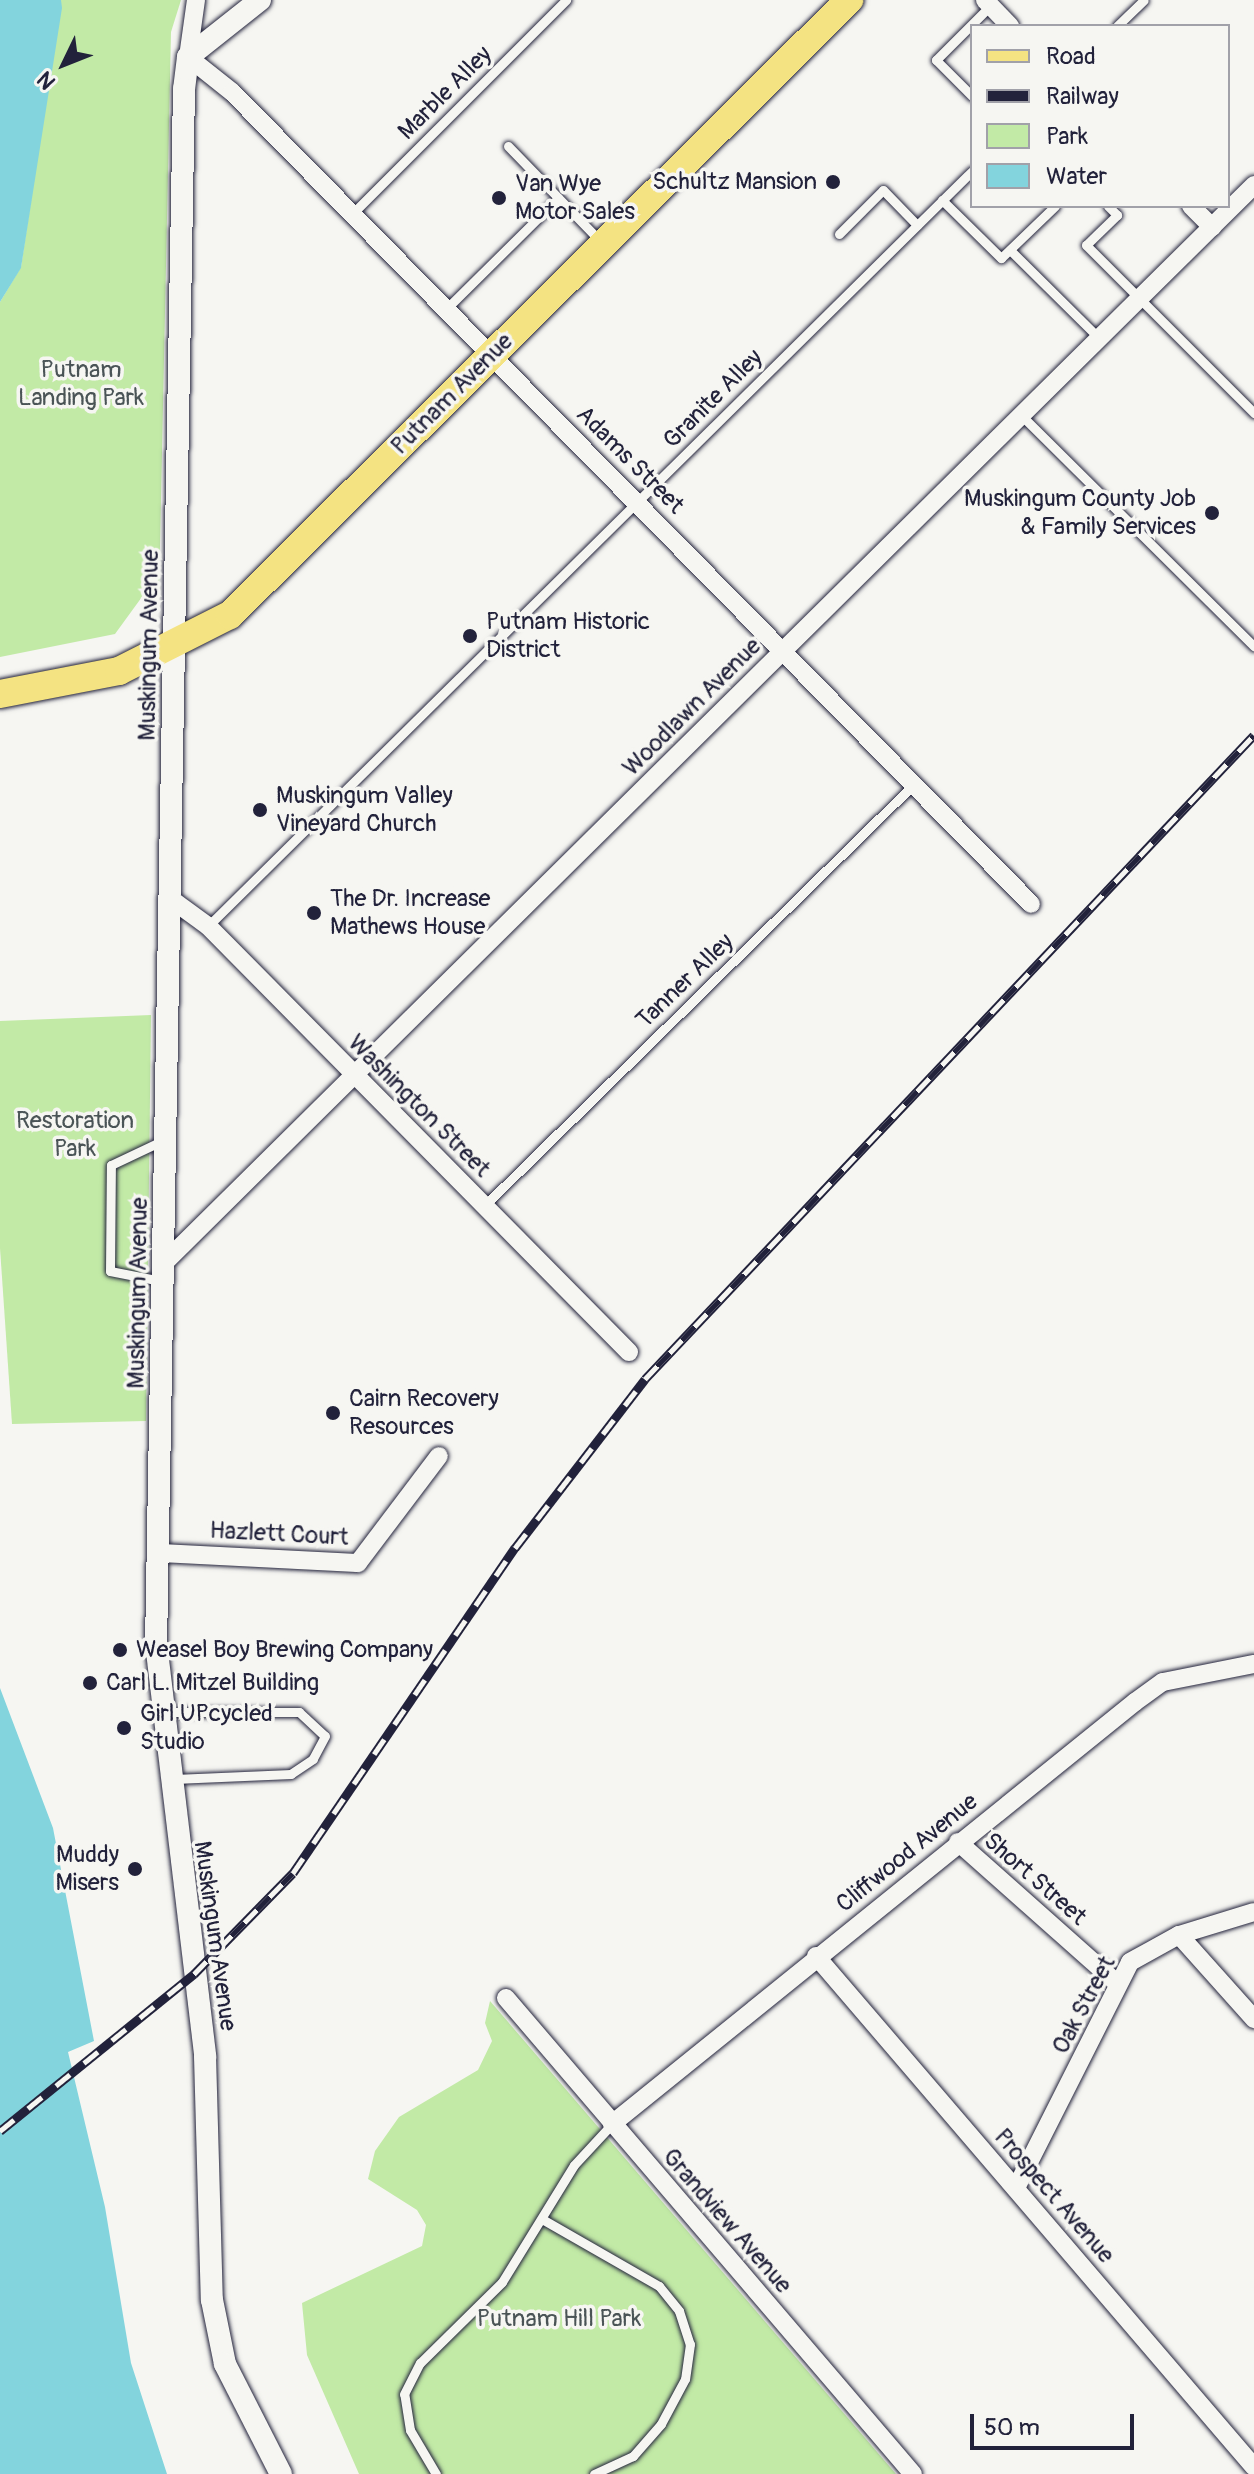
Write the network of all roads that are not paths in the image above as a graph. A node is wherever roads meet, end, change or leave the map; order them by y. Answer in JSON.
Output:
{"nodes":[{"id":1,"x":196,"y":0,"type":"edge"},
{"id":2,"x":260,"y":0,"type":"edge"},
{"id":3,"x":566,"y":0,"type":"edge"},
{"id":4,"x":849,"y":0,"type":"edge"},
{"id":5,"x":1144,"y":0,"type":"edge"},
{"id":6,"x":987,"y":3,"type":"edge"},
{"id":7,"x":1008,"y":24,"type":"edge"},
{"id":8,"x":1119,"y":24,"type":"edge"},
{"id":9,"x":188,"y":57,"type":"junction"},
{"id":10,"x":970,"y":94,"type":"edge"},
{"id":11,"x":508,"y":146,"type":"dead end"},
{"id":12,"x":970,"y":173,"type":"edge"},
{"id":13,"x":1254,"y":185,"type":"edge"},
{"id":14,"x":558,"y":198,"type":"junction"},
{"id":15,"x":942,"y":200,"type":"junction"},
{"id":16,"x":1053,"y":208,"type":"edge"},
{"id":17,"x":1110,"y":208,"type":"edge"},
{"id":18,"x":1193,"y":208,"type":"edge"},
{"id":19,"x":352,"y":214,"type":"junction"},
{"id":20,"x":917,"y":225,"type":"junction"},
{"id":21,"x":1212,"y":227,"type":"junction"},
{"id":22,"x":839,"y":234,"type":"dead end"},
{"id":23,"x":603,"y":244,"type":"junction"},
{"id":24,"x":1010,"y":250,"type":"junction"},
{"id":25,"x":1139,"y":300,"type":"junction"},
{"id":26,"x":446,"y":309,"type":"junction"},
{"id":27,"x":1100,"y":339,"type":"junction"},
{"id":28,"x":491,"y":355,"type":"junction"},
{"id":29,"x":1254,"y":413,"type":"edge"},
{"id":30,"x":1022,"y":416,"type":"junction"},
{"id":31,"x":637,"y":502,"type":"junction"},
{"id":32,"x":1254,"y":646,"type":"edge"},
{"id":33,"x":175,"y":648,"type":"junction"},
{"id":34,"x":784,"y":650,"type":"junction"},
{"id":35,"x":0,"y":694,"type":"edge"},
{"id":36,"x":913,"y":785,"type":"junction"},
{"id":37,"x":171,"y":899,"type":"junction"},
{"id":38,"x":1031,"y":904,"type":"dead end"},
{"id":39,"x":208,"y":926,"type":"junction"},
{"id":40,"x":357,"y":1077,"type":"junction"},
{"id":41,"x":166,"y":1139,"type":"junction"},
{"id":42,"x":484,"y":1206,"type":"junction"},
{"id":43,"x":164,"y":1272,"type":"junction"},
{"id":44,"x":629,"y":1352,"type":"dead end"},
{"id":45,"x":439,"y":1456,"type":"dead end"},
{"id":46,"x":160,"y":1553,"type":"junction"},
{"id":47,"x":1254,"y":1664,"type":"edge"},
{"id":48,"x":159,"y":1712,"type":"junction"},
{"id":49,"x":167,"y":1779,"type":"junction"},
{"id":50,"x":958,"y":1842,"type":"junction"},
{"id":51,"x":1254,"y":1912,"type":"edge"},
{"id":52,"x":1179,"y":1935,"type":"junction"},
{"id":53,"x":816,"y":1956,"type":"junction"},
{"id":54,"x":1117,"y":1983,"type":"junction"},
{"id":55,"x":506,"y":1998,"type":"dead end"},
{"id":56,"x":1254,"y":2019,"type":"edge"},
{"id":57,"x":612,"y":2124,"type":"junction"},
{"id":58,"x":1016,"y":2188,"type":"junction"},
{"id":59,"x":542,"y":2219,"type":"junction"},
{"id":60,"x":1254,"y":2467,"type":"edge"},
{"id":61,"x":281,"y":2474,"type":"edge"},
{"id":62,"x":436,"y":2474,"type":"edge"},
{"id":63,"x":594,"y":2474,"type":"edge"},
{"id":64,"x":913,"y":2474,"type":"edge"}],
"edges":[{"from":1,"to":9,"type":"street","name":"Muskingum Avenue"},
{"from":2,"to":9,"type":"street"},
{"from":3,"to":19,"type":"lane","name":"Marble Alley"},
{"from":4,"to":23,"type":"main road","name":"Putnam Avenue"},
{"from":5,"to":8,"type":"lane"},
{"from":6,"to":7,"type":"street"},
{"from":6,"to":10,"type":"lane"},
{"from":9,"to":19,"type":"street","name":"Adams Street"},
{"from":9,"to":33,"type":"street","name":"Muskingum Avenue"},
{"from":11,"to":14,"type":"lane"},
{"from":12,"to":15,"type":"lane","name":"Granite Alley"},
{"from":13,"to":21,"type":"street","name":"Woodlawn Avenue"},
{"from":14,"to":23,"type":"lane"},
{"from":14,"to":26,"type":"lane"},
{"from":15,"to":20,"type":"lane","name":"Granite Alley"},
{"from":15,"to":24,"type":"lane"},
{"from":16,"to":24,"type":"lane"},
{"from":17,"to":25,"type":"lane"},
{"from":18,"to":21,"type":"street"},
{"from":19,"to":26,"type":"street","name":"Adams Street"},
{"from":20,"to":22,"type":"lane"},
{"from":20,"to":31,"type":"lane","name":"Granite Alley"},
{"from":21,"to":25,"type":"street","name":"Woodlawn Avenue"},
{"from":23,"to":28,"type":"main road","name":"Putnam Avenue"},
{"from":24,"to":27,"type":"lane"},
{"from":25,"to":27,"type":"street","name":"Woodlawn Avenue"},
{"from":25,"to":29,"type":"lane"},
{"from":26,"to":28,"type":"street","name":"Adams Street"},
{"from":27,"to":30,"type":"street","name":"Woodlawn Avenue"},
{"from":28,"to":31,"type":"street","name":"Adams Street"},
{"from":28,"to":33,"type":"main road","name":"Putnam Avenue"},
{"from":30,"to":32,"type":"lane"},
{"from":30,"to":34,"type":"street","name":"Woodlawn Avenue"},
{"from":31,"to":34,"type":"street","name":"Adams Street"},
{"from":31,"to":39,"type":"lane","name":"Granite Alley"},
{"from":33,"to":35,"type":"main road","name":"Putnam Avenue"},
{"from":33,"to":37,"type":"street","name":"Muskingum Avenue"},
{"from":34,"to":36,"type":"street","name":"Adams Street"},
{"from":34,"to":40,"type":"street","name":"Woodlawn Avenue"},
{"from":36,"to":38,"type":"street","name":"Adams Street"},
{"from":36,"to":42,"type":"lane","name":"Tanner Alley"},
{"from":37,"to":39,"type":"street","name":"Washington Street"},
{"from":37,"to":41,"type":"street","name":"Muskingum Avenue"},
{"from":39,"to":40,"type":"street","name":"Washington Street"},
{"from":40,"to":42,"type":"street","name":"Washington Street"},
{"from":40,"to":43,"type":"street","name":"Woodlawn Avenue"},
{"from":41,"to":43,"type":"street","name":"Muskingum Avenue"},
{"from":41,"to":43,"type":"lane"},
{"from":42,"to":44,"type":"street","name":"Washington Street"},
{"from":43,"to":46,"type":"street","name":"Muskingum Avenue"},
{"from":45,"to":46,"type":"street","name":"Hazlett Court"},
{"from":46,"to":48,"type":"street","name":"Muskingum Avenue"},
{"from":47,"to":50,"type":"street","name":"Cliffwood Avenue"},
{"from":48,"to":49,"type":"street","name":"Muskingum Avenue"},
{"from":48,"to":49,"type":"lane"},
{"from":49,"to":61,"type":"street","name":"Muskingum Avenue"},
{"from":50,"to":53,"type":"street","name":"Cliffwood Avenue"},
{"from":50,"to":54,"type":"street","name":"Short Street"},
{"from":51,"to":52,"type":"street","name":"Oak Street"},
{"from":52,"to":54,"type":"street","name":"Oak Street"},
{"from":52,"to":56,"type":"street"},
{"from":53,"to":57,"type":"street","name":"Cliffwood Avenue"},
{"from":53,"to":58,"type":"street","name":"Prospect Avenue"},
{"from":54,"to":58,"type":"street","name":"Oak Street"},
{"from":55,"to":57,"type":"street","name":"Grandview Avenue"},
{"from":57,"to":59,"type":"lane"},
{"from":57,"to":64,"type":"street","name":"Grandview Avenue"},
{"from":58,"to":60,"type":"street","name":"Prospect Avenue"},
{"from":59,"to":62,"type":"lane"},
{"from":59,"to":63,"type":"lane"}]}
